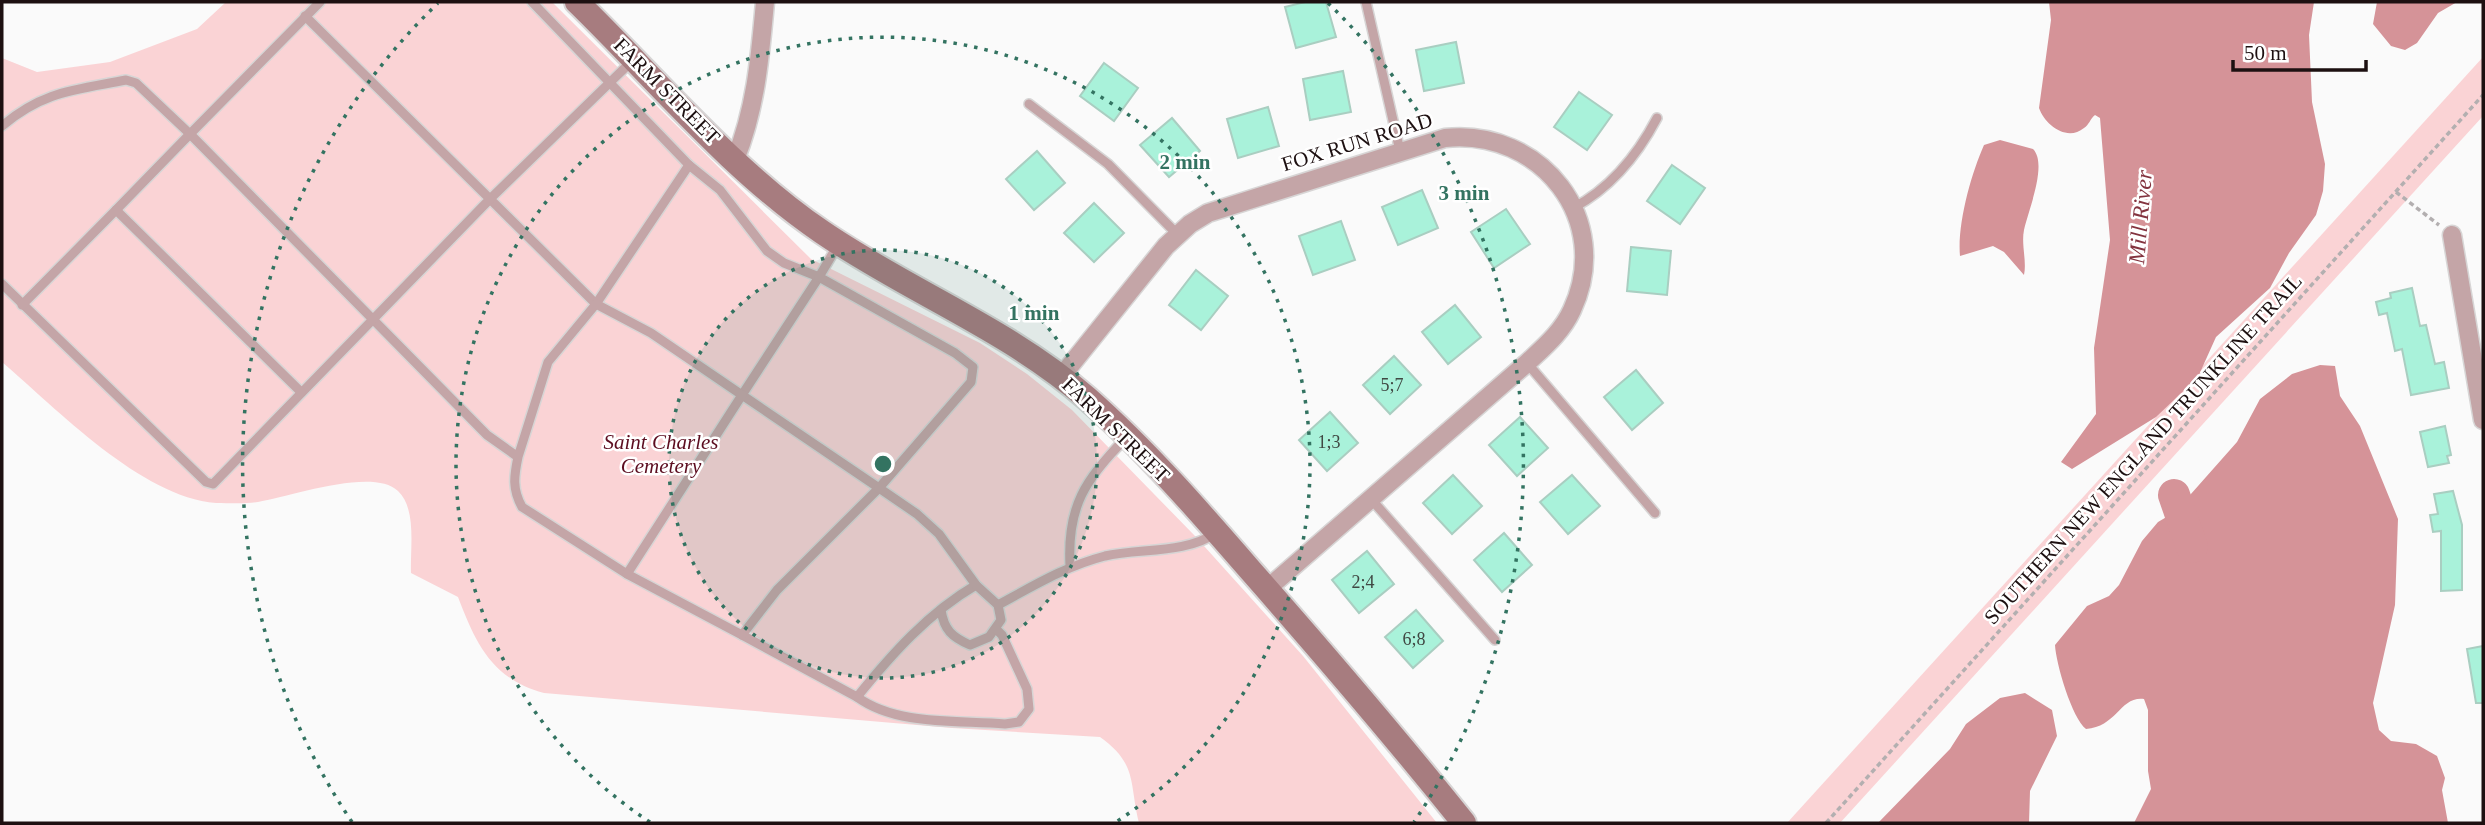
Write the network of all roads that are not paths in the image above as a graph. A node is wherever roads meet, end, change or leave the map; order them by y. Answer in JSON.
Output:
{"nodes":[{"id":1,"x":320,"y":2,"type":"edge"},
{"id":2,"x":532,"y":2,"type":"edge"},
{"id":3,"x":577,"y":2,"type":"edge"},
{"id":4,"x":765,"y":2,"type":"edge"},
{"id":5,"x":1366,"y":2,"type":"edge"},
{"id":6,"x":305,"y":16,"type":"junction"},
{"id":7,"x":635,"y":58,"type":"junction"},
{"id":8,"x":613,"y":82,"type":"junction"},
{"id":9,"x":1029,"y":104,"type":"dead end"},
{"id":10,"x":1657,"y":118,"type":"dead end"},
{"id":11,"x":2,"y":125,"type":"edge"},
{"id":12,"x":190,"y":134,"type":"junction"},
{"id":13,"x":1400,"y":151,"type":"junction"},
{"id":14,"x":736,"y":160,"type":"junction"},
{"id":15,"x":689,"y":165,"type":"junction"},
{"id":16,"x":490,"y":199,"type":"junction"},
{"id":17,"x":1573,"y":208,"type":"junction"},
{"id":18,"x":116,"y":211,"type":"junction"},
{"id":19,"x":1177,"y":234,"type":"junction"},
{"id":20,"x":2452,"y":235,"type":"road end"},
{"id":21,"x":839,"y":243,"type":"junction"},
{"id":22,"x":818,"y":277,"type":"junction"},
{"id":23,"x":2,"y":285,"type":"edge"},
{"id":24,"x":22,"y":304,"type":"junction"},
{"id":25,"x":596,"y":304,"type":"junction"},
{"id":26,"x":374,"y":320,"type":"junction"},
{"id":27,"x":1527,"y":363,"type":"junction"},
{"id":28,"x":1061,"y":377,"type":"junction"},
{"id":29,"x":301,"y":392,"type":"junction"},
{"id":30,"x":742,"y":396,"type":"junction"},
{"id":31,"x":2483,"y":420,"type":"edge"},
{"id":32,"x":1127,"y":436,"type":"junction"},
{"id":33,"x":518,"y":457,"type":"junction"},
{"id":34,"x":879,"y":488,"type":"junction"},
{"id":35,"x":1370,"y":499,"type":"junction"},
{"id":36,"x":1655,"y":513,"type":"dead end"},
{"id":37,"x":1217,"y":532,"type":"junction"},
{"id":38,"x":1070,"y":565,"type":"junction"},
{"id":39,"x":627,"y":574,"type":"junction"},
{"id":40,"x":976,"y":585,"type":"junction"},
{"id":41,"x":1267,"y":589,"type":"junction"},
{"id":42,"x":998,"y":606,"type":"junction"},
{"id":43,"x":941,"y":610,"type":"junction"},
{"id":44,"x":996,"y":629,"type":"junction"},
{"id":45,"x":742,"y":635,"type":"junction"},
{"id":46,"x":1495,"y":640,"type":"dead end"},
{"id":47,"x":857,"y":697,"type":"junction"},
{"id":48,"x":1464,"y":823,"type":"edge"}],
"edges":[{"from":1,"to":6,"type":"lane"},
{"from":2,"to":8,"type":"lane"},
{"from":3,"to":7,"type":"street","name":"FARM STREET"},
{"from":4,"to":14,"type":"street"},
{"from":5,"to":13,"type":"lane"},
{"from":6,"to":12,"type":"lane"},
{"from":6,"to":16,"type":"lane"},
{"from":7,"to":8,"type":"lane"},
{"from":7,"to":14,"type":"street","name":"FARM STREET"},
{"from":8,"to":15,"type":"lane"},
{"from":8,"to":16,"type":"lane"},
{"from":9,"to":19,"type":"lane"},
{"from":10,"to":17,"type":"lane"},
{"from":11,"to":12,"type":"lane"},
{"from":12,"to":18,"type":"lane"},
{"from":12,"to":26,"type":"lane"},
{"from":13,"to":17,"type":"street","name":"FOX RUN ROAD"},
{"from":13,"to":19,"type":"street","name":"FOX RUN ROAD"},
{"from":14,"to":21,"type":"street","name":"FARM STREET"},
{"from":15,"to":22,"type":"lane"},
{"from":15,"to":25,"type":"lane"},
{"from":16,"to":25,"type":"lane"},
{"from":16,"to":26,"type":"lane"},
{"from":17,"to":27,"type":"street","name":"FOX RUN ROAD"},
{"from":18,"to":24,"type":"lane"},
{"from":18,"to":29,"type":"lane"},
{"from":19,"to":28,"type":"street","name":"FOX RUN ROAD"},
{"from":20,"to":31,"type":"street"},
{"from":21,"to":22,"type":"lane"},
{"from":21,"to":28,"type":"street","name":"FARM STREET"},
{"from":22,"to":30,"type":"lane"},
{"from":22,"to":34,"type":"lane"},
{"from":23,"to":24,"type":"lane"},
{"from":24,"to":29,"type":"lane"},
{"from":25,"to":30,"type":"lane"},
{"from":25,"to":33,"type":"lane"},
{"from":26,"to":29,"type":"lane"},
{"from":26,"to":33,"type":"lane"},
{"from":27,"to":35,"type":"street","name":"FOX RUN ROAD"},
{"from":27,"to":36,"type":"lane"},
{"from":28,"to":32,"type":"street","name":"FARM STREET"},
{"from":30,"to":34,"type":"lane"},
{"from":30,"to":39,"type":"lane"},
{"from":32,"to":37,"type":"street","name":"FARM STREET"},
{"from":32,"to":38,"type":"lane"},
{"from":33,"to":39,"type":"lane"},
{"from":34,"to":40,"type":"lane"},
{"from":34,"to":45,"type":"lane"},
{"from":35,"to":41,"type":"street","name":"FOX RUN ROAD"},
{"from":35,"to":46,"type":"lane"},
{"from":37,"to":38,"type":"lane"},
{"from":37,"to":41,"type":"street","name":"FARM STREET"},
{"from":38,"to":42,"type":"lane"},
{"from":39,"to":45,"type":"lane"},
{"from":40,"to":42,"type":"lane"},
{"from":40,"to":43,"type":"lane"},
{"from":41,"to":48,"type":"street","name":"FARM STREET"},
{"from":42,"to":44,"type":"lane"},
{"from":43,"to":44,"type":"lane"},
{"from":43,"to":47,"type":"lane"},
{"from":44,"to":47,"type":"lane"},
{"from":45,"to":47,"type":"lane"}]}
